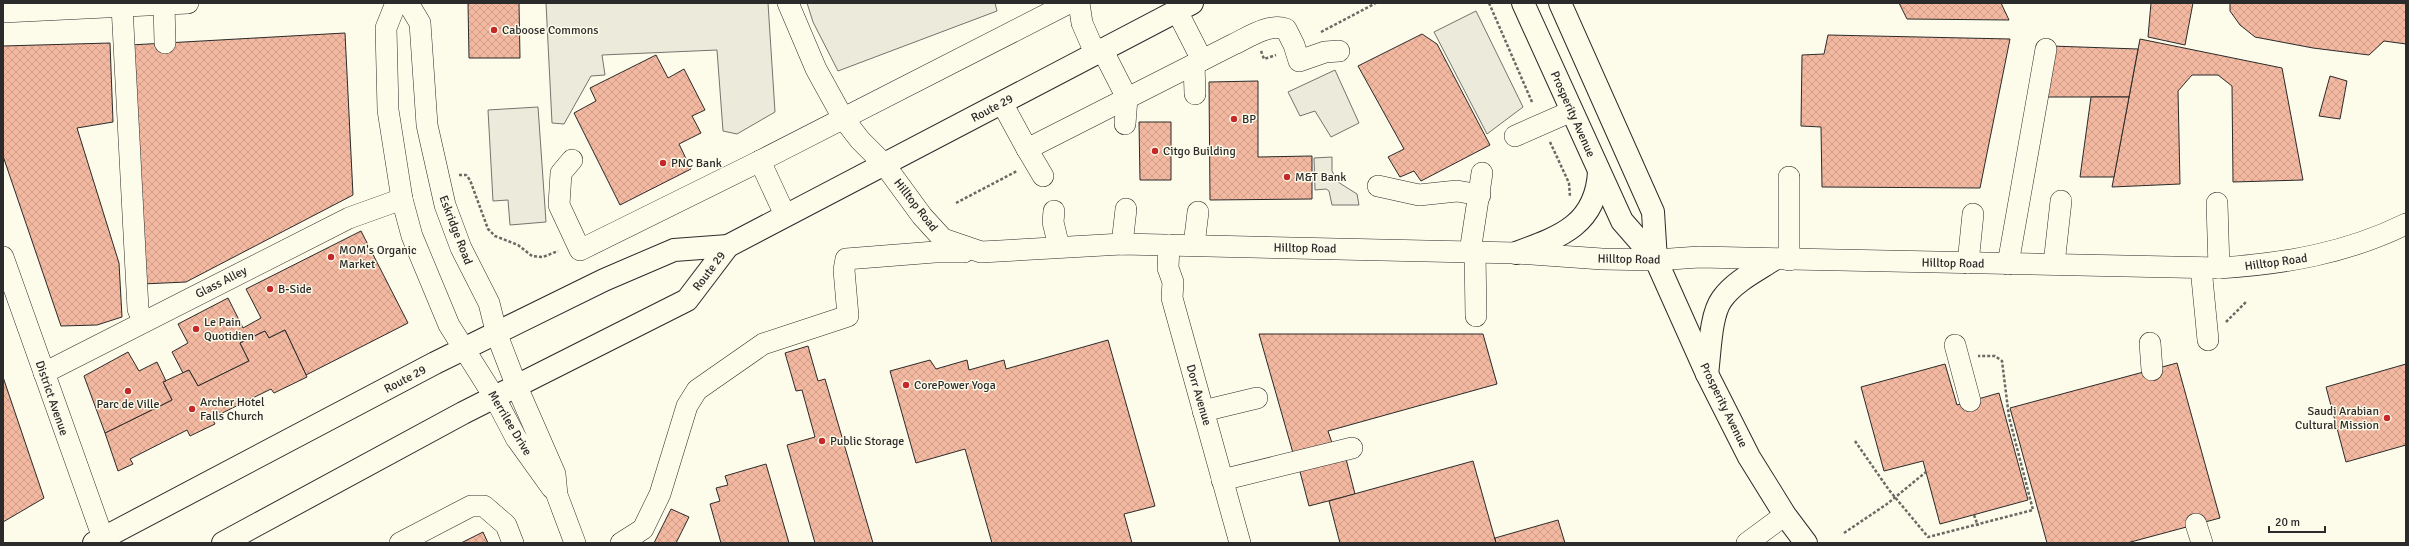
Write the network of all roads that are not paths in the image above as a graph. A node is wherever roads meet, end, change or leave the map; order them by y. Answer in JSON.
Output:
{"nodes":[{"id":1,"x":188,"y":3,"type":"edge"},
{"id":2,"x":396,"y":3,"type":"edge"},
{"id":3,"x":408,"y":3,"type":"edge"},
{"id":4,"x":788,"y":3,"type":"edge"},
{"id":5,"x":1069,"y":3,"type":"edge"},
{"id":6,"x":1079,"y":3,"type":"edge"},
{"id":7,"x":1523,"y":3,"type":"edge"},
{"id":8,"x":1560,"y":3,"type":"edge"},
{"id":9,"x":164,"y":4,"type":"junction"},
{"id":10,"x":122,"y":6,"type":"junction"},
{"id":11,"x":1184,"y":7,"type":"edge"},
{"id":12,"x":3,"y":12,"type":"edge"},
{"id":13,"x":165,"y":43,"type":"dead end"},
{"id":14,"x":2046,"y":49,"type":"dead end"},
{"id":15,"x":1099,"y":51,"type":"junction"},
{"id":16,"x":1339,"y":51,"type":"dead end"},
{"id":17,"x":1198,"y":62,"type":"junction"},
{"id":18,"x":1195,"y":94,"type":"dead end"},
{"id":19,"x":1127,"y":98,"type":"junction"},
{"id":20,"x":1002,"y":103,"type":"junction"},
{"id":21,"x":1572,"y":111,"type":"junction"},
{"id":22,"x":843,"y":118,"type":"junction"},
{"id":23,"x":1125,"y":124,"type":"dead end"},
{"id":24,"x":1515,"y":136,"type":"dead end"},
{"id":25,"x":1027,"y":149,"type":"junction"},
{"id":26,"x":572,"y":160,"type":"dead end"},
{"id":27,"x":760,"y":161,"type":"junction"},
{"id":28,"x":884,"y":164,"type":"junction"},
{"id":29,"x":1599,"y":172,"type":"junction"},
{"id":30,"x":1482,"y":174,"type":"dead end"},
{"id":31,"x":1043,"y":176,"type":"dead end"},
{"id":32,"x":1790,"y":177,"type":"dead end"},
{"id":33,"x":1378,"y":186,"type":"dead end"},
{"id":34,"x":1480,"y":195,"type":"junction"},
{"id":35,"x":402,"y":198,"type":"junction"},
{"id":36,"x":2061,"y":201,"type":"dead end"},
{"id":37,"x":2216,"y":204,"type":"dead end"},
{"id":38,"x":1126,"y":209,"type":"dead end"},
{"id":39,"x":1054,"y":211,"type":"dead end"},
{"id":40,"x":1198,"y":212,"type":"dead end"},
{"id":41,"x":1973,"y":214,"type":"dead end"},
{"id":42,"x":785,"y":215,"type":"junction"},
{"id":43,"x":2406,"y":224,"type":"edge"},
{"id":44,"x":1122,"y":244,"type":"junction"},
{"id":45,"x":1169,"y":245,"type":"junction"},
{"id":46,"x":1194,"y":245,"type":"junction"},
{"id":47,"x":728,"y":246,"type":"junction"},
{"id":48,"x":1059,"y":248,"type":"junction"},
{"id":49,"x":981,"y":252,"type":"junction"},
{"id":50,"x":1473,"y":252,"type":"junction"},
{"id":51,"x":1516,"y":253,"type":"junction"},
{"id":52,"x":3,"y":257,"type":"edge"},
{"id":53,"x":1656,"y":260,"type":"junction"},
{"id":54,"x":1781,"y":260,"type":"junction"},
{"id":55,"x":1968,"y":263,"type":"junction"},
{"id":56,"x":2008,"y":264,"type":"junction"},
{"id":57,"x":2054,"y":264,"type":"junction"},
{"id":58,"x":2210,"y":268,"type":"junction"},
{"id":59,"x":1476,"y":316,"type":"dead end"},
{"id":60,"x":143,"y":322,"type":"junction"},
{"id":61,"x":497,"y":334,"type":"junction"},
{"id":62,"x":2208,"y":340,"type":"dead end"},
{"id":63,"x":2150,"y":343,"type":"dead end"},
{"id":64,"x":464,"y":350,"type":"junction"},
{"id":65,"x":1956,"y":350,"type":"road end"},
{"id":66,"x":2152,"y":370,"type":"dead end"},
{"id":67,"x":44,"y":373,"type":"junction"},
{"id":68,"x":1707,"y":374,"type":"junction"},
{"id":69,"x":517,"y":387,"type":"junction"},
{"id":70,"x":495,"y":398,"type":"junction"},
{"id":71,"x":1257,"y":398,"type":"dead end"},
{"id":72,"x":1970,"y":401,"type":"dead end"},
{"id":73,"x":1203,"y":411,"type":"junction"},
{"id":74,"x":535,"y":424,"type":"joint"},
{"id":75,"x":1352,"y":448,"type":"dead end"},
{"id":76,"x":1222,"y":480,"type":"junction"},
{"id":77,"x":557,"y":495,"type":"junction"},
{"id":78,"x":1785,"y":515,"type":"junction"},
{"id":79,"x":98,"y":540,"type":"edge"},
{"id":80,"x":223,"y":543,"type":"edge"},
{"id":81,"x":400,"y":543,"type":"edge"},
{"id":82,"x":513,"y":543,"type":"edge"},
{"id":83,"x":575,"y":543,"type":"edge"},
{"id":84,"x":621,"y":543,"type":"edge"},
{"id":85,"x":1240,"y":543,"type":"edge"},
{"id":86,"x":1746,"y":543,"type":"edge"},
{"id":87,"x":1806,"y":543,"type":"edge"}],
"edges":[{"from":1,"to":9,"type":"street"},
{"from":2,"to":35,"type":"street"},
{"from":3,"to":61,"type":"street","name":"Eskridge Road"},
{"from":4,"to":22,"type":"street","name":"Hilltop Road"},
{"from":5,"to":22,"type":"street"},
{"from":6,"to":15,"type":"street"},
{"from":7,"to":21,"type":"main road","name":"Prosperity Avenue"},
{"from":8,"to":53,"type":"main road","name":"Prosperity Avenue"},
{"from":9,"to":10,"type":"street"},
{"from":9,"to":13,"type":"street"},
{"from":10,"to":12,"type":"street"},
{"from":10,"to":60,"type":"street"},
{"from":11,"to":15,"type":"main road","name":"Route 29"},
{"from":11,"to":17,"type":"street"},
{"from":14,"to":56,"type":"street"},
{"from":15,"to":19,"type":"street"},
{"from":15,"to":20,"type":"main road","name":"Route 29"},
{"from":16,"to":17,"type":"street"},
{"from":17,"to":18,"type":"street"},
{"from":17,"to":19,"type":"street"},
{"from":19,"to":23,"type":"street"},
{"from":19,"to":25,"type":"street"},
{"from":20,"to":25,"type":"street"},
{"from":20,"to":28,"type":"main road","name":"Route 29"},
{"from":21,"to":24,"type":"street"},
{"from":21,"to":29,"type":"main road","name":"Prosperity Avenue"},
{"from":22,"to":27,"type":"street"},
{"from":22,"to":28,"type":"street","name":"Hilltop Road"},
{"from":25,"to":31,"type":"street"},
{"from":26,"to":27,"type":"street"},
{"from":27,"to":42,"type":"street"},
{"from":28,"to":42,"type":"main road","name":"Route 29"},
{"from":28,"to":49,"type":"street","name":"Hilltop Road"},
{"from":29,"to":51,"type":"main road"},
{"from":29,"to":53,"type":"main road","name":"Prosperity Avenue"},
{"from":30,"to":34,"type":"street"},
{"from":32,"to":54,"type":"street"},
{"from":33,"to":34,"type":"street"},
{"from":34,"to":50,"type":"street"},
{"from":35,"to":60,"type":"street","name":"Glass Alley"},
{"from":35,"to":64,"type":"street"},
{"from":36,"to":57,"type":"street"},
{"from":37,"to":58,"type":"street"},
{"from":38,"to":44,"type":"street"},
{"from":39,"to":48,"type":"street"},
{"from":40,"to":46,"type":"street"},
{"from":41,"to":55,"type":"street"},
{"from":42,"to":47,"type":"main road","name":"Route 29"},
{"from":43,"to":58,"type":"street","name":"Hilltop Road"},
{"from":44,"to":45,"type":"street","name":"Hilltop Road"},
{"from":44,"to":48,"type":"street","name":"Hilltop Road"},
{"from":45,"to":46,"type":"street","name":"Hilltop Road"},
{"from":45,"to":73,"type":"street","name":"Dorr Avenue"},
{"from":46,"to":50,"type":"street","name":"Hilltop Road"},
{"from":47,"to":61,"type":"main road","name":"Route 29"},
{"from":47,"to":69,"type":"main road","name":"Route 29"},
{"from":48,"to":49,"type":"street","name":"Hilltop Road"},
{"from":49,"to":84,"type":"street"},
{"from":50,"to":51,"type":"street","name":"Hilltop Road"},
{"from":50,"to":59,"type":"street"},
{"from":51,"to":53,"type":"street","name":"Hilltop Road"},
{"from":52,"to":67,"type":"street","name":"District Avenue"},
{"from":53,"to":54,"type":"street","name":"Hilltop Road"},
{"from":53,"to":68,"type":"main road","name":"Prosperity Avenue"},
{"from":54,"to":55,"type":"street","name":"Hilltop Road"},
{"from":54,"to":68,"type":"main road"},
{"from":55,"to":56,"type":"street","name":"Hilltop Road"},
{"from":56,"to":57,"type":"street","name":"Hilltop Road"},
{"from":57,"to":58,"type":"street","name":"Hilltop Road"},
{"from":58,"to":62,"type":"street"},
{"from":60,"to":67,"type":"street","name":"Glass Alley"},
{"from":61,"to":64,"type":"main road","name":"Route 29"},
{"from":61,"to":69,"type":"street","name":"Eskridge Road"},
{"from":63,"to":66,"type":"street"},
{"from":64,"to":70,"type":"street","name":"Merrilee Drive"},
{"from":64,"to":79,"type":"main road","name":"Route 29"},
{"from":65,"to":72,"type":"street"},
{"from":67,"to":79,"type":"street","name":"District Avenue"},
{"from":68,"to":78,"type":"main road","name":"Prosperity Avenue"},
{"from":69,"to":70,"type":"main road","name":"Route 29"},
{"from":69,"to":74,"type":"street","name":"Eskridge Road"},
{"from":70,"to":77,"type":"street","name":"Merrilee Drive"},
{"from":70,"to":80,"type":"main road","name":"Route 29"},
{"from":71,"to":73,"type":"street"},
{"from":73,"to":76,"type":"street","name":"Dorr Avenue"},
{"from":74,"to":77,"type":"street","name":"Merrilee Drive"},
{"from":75,"to":76,"type":"street"},
{"from":76,"to":85,"type":"street","name":"Dorr Avenue"},
{"from":77,"to":83,"type":"street","name":"Merrilee Drive"},
{"from":78,"to":86,"type":"street"},
{"from":78,"to":87,"type":"main road","name":"Prosperity Avenue"},
{"from":81,"to":82,"type":"street"}]}
